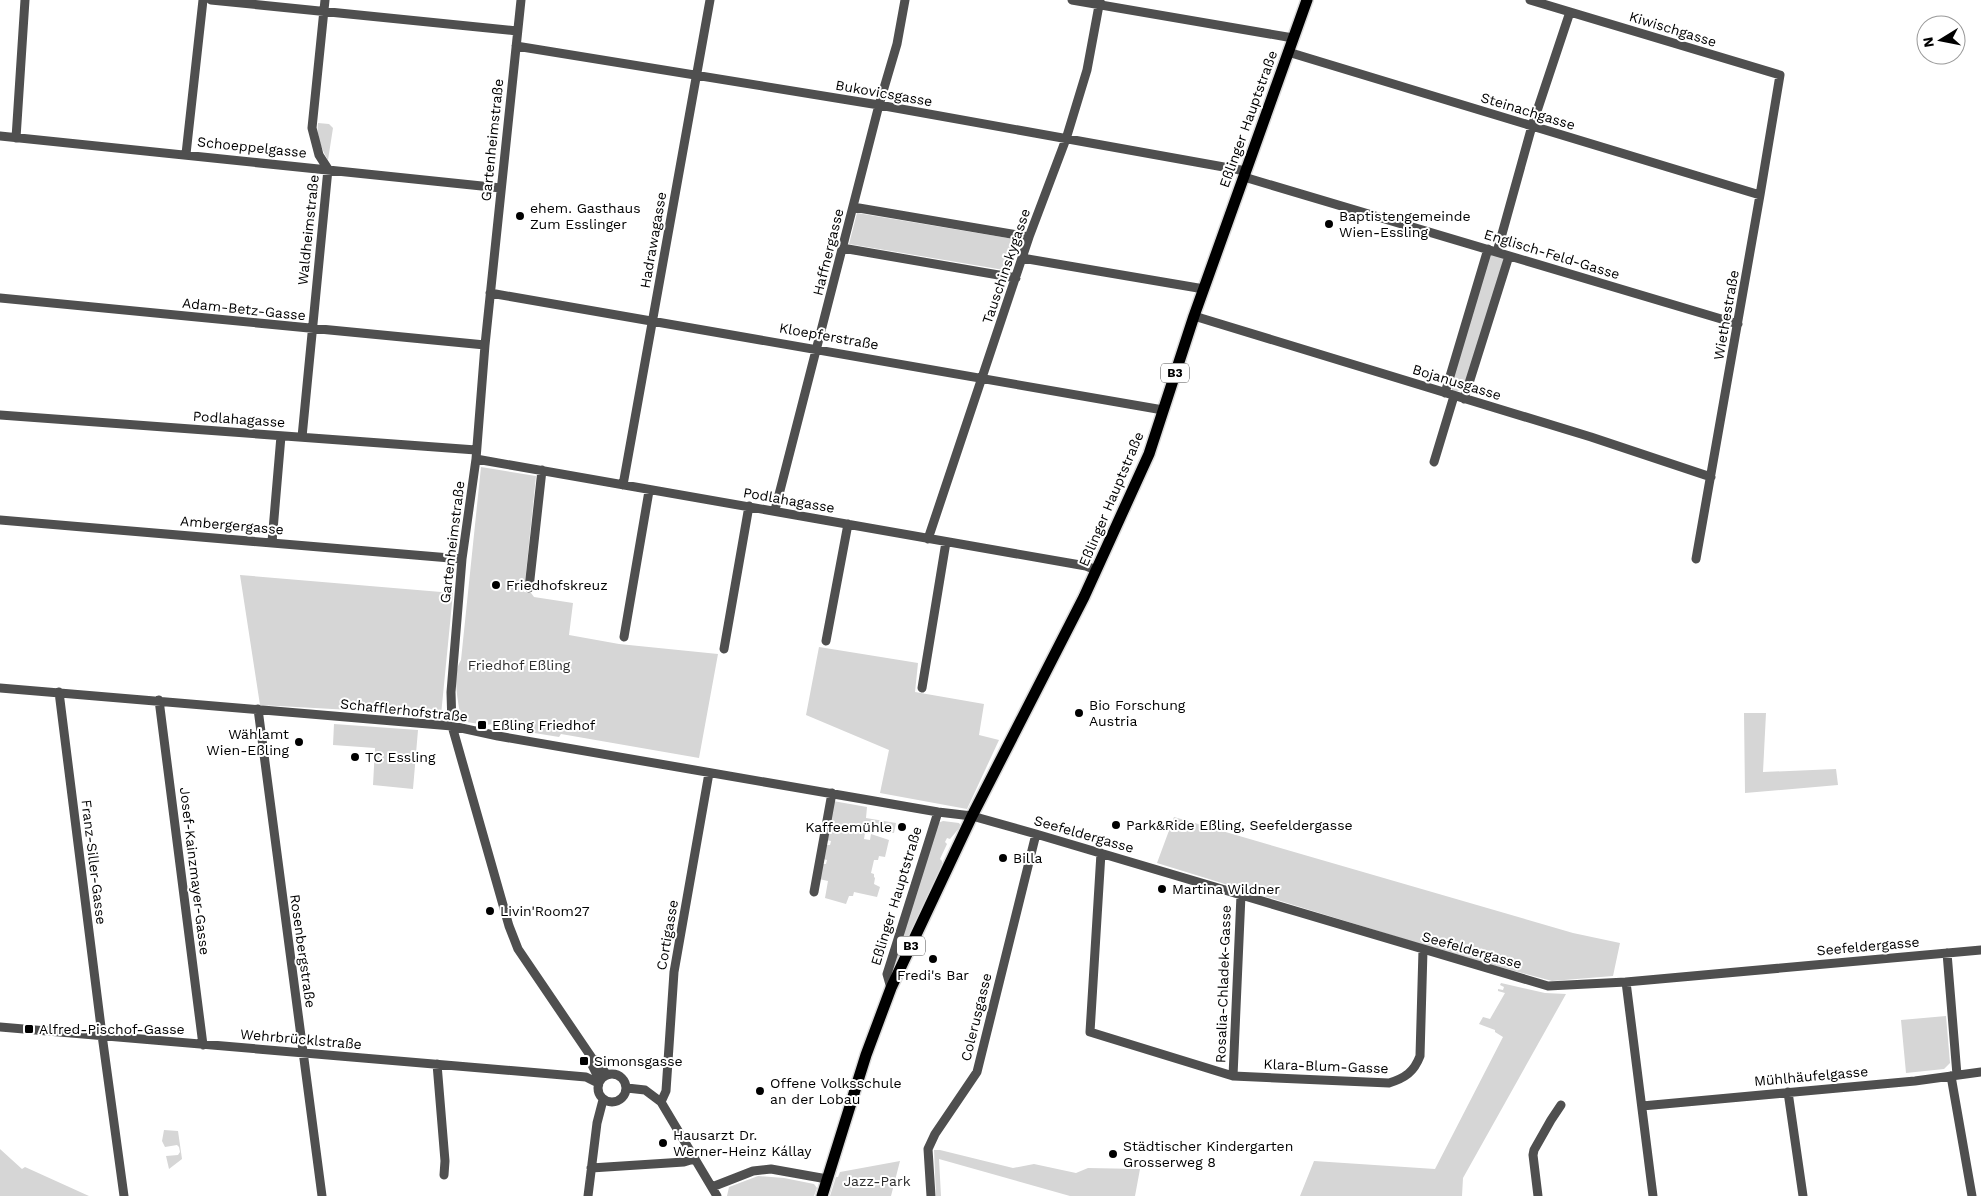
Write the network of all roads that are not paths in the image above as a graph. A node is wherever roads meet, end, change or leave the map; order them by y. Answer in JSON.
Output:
{"nodes":[{"id":1,"x":25,"y":0,"type":"edge"},
{"id":2,"x":203,"y":0,"type":"edge"},
{"id":3,"x":211,"y":0,"type":"edge"},
{"id":4,"x":325,"y":0,"type":"edge"},
{"id":5,"x":520,"y":0,"type":"edge"},
{"id":6,"x":710,"y":0,"type":"edge"},
{"id":7,"x":905,"y":0,"type":"edge"},
{"id":8,"x":1072,"y":0,"type":"edge"},
{"id":9,"x":1307,"y":0,"type":"edge"},
{"id":10,"x":1530,"y":0,"type":"edge"},
{"id":11,"x":1100,"y":2,"type":"edge"},
{"id":12,"x":324,"y":10,"type":"junction"},
{"id":13,"x":1570,"y":12,"type":"junction"},
{"id":14,"x":517,"y":30,"type":"junction"},
{"id":15,"x":1293,"y":38,"type":"junction"},
{"id":16,"x":516,"y":46,"type":"junction"},
{"id":17,"x":1288,"y":52,"type":"junction"},
{"id":18,"x":697,"y":75,"type":"junction"},
{"id":19,"x":1780,"y":75,"type":"joint"},
{"id":20,"x":879,"y":105,"type":"junction"},
{"id":21,"x":1532,"y":126,"type":"junction"},
{"id":22,"x":0,"y":136,"type":"edge"},
{"id":23,"x":16,"y":138,"type":"junction"},
{"id":24,"x":1066,"y":139,"type":"junction"},
{"id":25,"x":186,"y":154,"type":"junction"},
{"id":26,"x":328,"y":169,"type":"junction"},
{"id":27,"x":1245,"y":174,"type":"junction"},
{"id":28,"x":501,"y":188,"type":"junction"},
{"id":29,"x":1760,"y":195,"type":"junction"},
{"id":30,"x":853,"y":207,"type":"junction"},
{"id":31,"x":1029,"y":237,"type":"junction"},
{"id":32,"x":842,"y":248,"type":"junction"},
{"id":33,"x":1492,"y":250,"type":"junction"},
{"id":34,"x":1508,"y":256,"type":"junction"},
{"id":35,"x":1022,"y":258,"type":"junction"},
{"id":36,"x":1016,"y":278,"type":"junction"},
{"id":37,"x":1204,"y":290,"type":"junction"},
{"id":38,"x":490,"y":292,"type":"junction"},
{"id":39,"x":0,"y":298,"type":"edge"},
{"id":40,"x":1194,"y":316,"type":"junction"},
{"id":41,"x":652,"y":320,"type":"junction"},
{"id":42,"x":1738,"y":324,"type":"junction"},
{"id":43,"x":312,"y":329,"type":"junction"},
{"id":44,"x":485,"y":345,"type":"junction"},
{"id":45,"x":818,"y":348,"type":"junction"},
{"id":46,"x":982,"y":378,"type":"junction"},
{"id":47,"x":1449,"y":394,"type":"junction"},
{"id":48,"x":1464,"y":399,"type":"junction"},
{"id":49,"x":1163,"y":410,"type":"junction"},
{"id":50,"x":0,"y":415,"type":"edge"},
{"id":51,"x":281,"y":436,"type":"junction"},
{"id":52,"x":302,"y":437,"type":"junction"},
{"id":53,"x":476,"y":455,"type":"junction"},
{"id":54,"x":1434,"y":462,"type":"dead end"},
{"id":55,"x":542,"y":470,"type":"junction"},
{"id":56,"x":1711,"y":477,"type":"junction"},
{"id":57,"x":623,"y":485,"type":"junction"},
{"id":58,"x":649,"y":491,"type":"junction"},
{"id":59,"x":749,"y":506,"type":"junction"},
{"id":60,"x":775,"y":510,"type":"junction"},
{"id":61,"x":0,"y":520,"type":"edge"},
{"id":62,"x":848,"y":524,"type":"junction"},
{"id":63,"x":928,"y":539,"type":"junction"},
{"id":64,"x":272,"y":542,"type":"junction"},
{"id":65,"x":946,"y":542,"type":"junction"},
{"id":66,"x":462,"y":559,"type":"junction"},
{"id":67,"x":1696,"y":559,"type":"dead end"},
{"id":68,"x":1096,"y":570,"type":"junction"},
{"id":69,"x":529,"y":588,"type":"dead end"},
{"id":70,"x":624,"y":638,"type":"dead end"},
{"id":71,"x":826,"y":641,"type":"dead end"},
{"id":72,"x":724,"y":649,"type":"dead end"},
{"id":73,"x":0,"y":688,"type":"edge"},
{"id":74,"x":922,"y":688,"type":"dead end"},
{"id":75,"x":59,"y":692,"type":"junction"},
{"id":76,"x":159,"y":700,"type":"junction"},
{"id":77,"x":258,"y":709,"type":"junction"},
{"id":78,"x":452,"y":726,"type":"junction"},
{"id":79,"x":709,"y":772,"type":"junction"},
{"id":80,"x":832,"y":793,"type":"junction"},
{"id":81,"x":938,"y":812,"type":"junction"},
{"id":82,"x":972,"y":816,"type":"junction"},
{"id":83,"x":1036,"y":834,"type":"junction"},
{"id":84,"x":1101,"y":853,"type":"junction"},
{"id":85,"x":814,"y":892,"type":"dead end"},
{"id":86,"x":1241,"y":895,"type":"junction"},
{"id":87,"x":1424,"y":950,"type":"junction"},
{"id":88,"x":1981,"y":950,"type":"edge"},
{"id":89,"x":1947,"y":953,"type":"junction"},
{"id":90,"x":1626,"y":982,"type":"junction"},
{"id":91,"x":891,"y":988,"type":"junction"},
{"id":92,"x":0,"y":1026,"type":"edge"},
{"id":93,"x":102,"y":1035,"type":"junction"},
{"id":94,"x":203,"y":1045,"type":"junction"},
{"id":95,"x":303,"y":1052,"type":"junction"},
{"id":96,"x":436,"y":1064,"type":"junction"},
{"id":97,"x":1981,"y":1072,"type":"edge"},
{"id":98,"x":1954,"y":1075,"type":"junction"},
{"id":99,"x":1233,"y":1076,"type":"junction"},
{"id":100,"x":602,"y":1080,"type":"junction"},
{"id":101,"x":627,"y":1088,"type":"junction"},
{"id":102,"x":1788,"y":1092,"type":"junction"},
{"id":103,"x":603,"y":1100,"type":"junction"},
{"id":104,"x":661,"y":1102,"type":"junction"},
{"id":105,"x":1562,"y":1105,"type":"dead end"},
{"id":106,"x":1642,"y":1106,"type":"junction"},
{"id":107,"x":694,"y":1159,"type":"junction"},
{"id":108,"x":591,"y":1168,"type":"junction"},
{"id":109,"x":444,"y":1175,"type":"dead end"},
{"id":110,"x":827,"y":1180,"type":"junction"},
{"id":111,"x":712,"y":1187,"type":"junction"},
{"id":112,"x":124,"y":1196,"type":"edge"},
{"id":113,"x":322,"y":1196,"type":"edge"},
{"id":114,"x":588,"y":1196,"type":"edge"},
{"id":115,"x":717,"y":1196,"type":"edge"},
{"id":116,"x":822,"y":1196,"type":"edge"},
{"id":117,"x":931,"y":1196,"type":"edge"},
{"id":118,"x":1538,"y":1196,"type":"edge"},
{"id":119,"x":1653,"y":1196,"type":"edge"},
{"id":120,"x":1804,"y":1196,"type":"edge"},
{"id":121,"x":1972,"y":1196,"type":"edge"}],
"edges":[{"from":1,"to":23,"type":"street"},
{"from":2,"to":25,"type":"street"},
{"from":3,"to":12,"type":"street"},
{"from":4,"to":12,"type":"street","name":"Waldheimstraße"},
{"from":5,"to":14,"type":"street","name":"Gartenheimstraße"},
{"from":6,"to":18,"type":"street","name":"Hadrawagasse"},
{"from":7,"to":20,"type":"street","name":"Haffnergasse"},
{"from":8,"to":11,"type":"street"},
{"from":9,"to":15,"type":"main road","name":"Eßlinger Hauptstraße","number":"B3"},
{"from":10,"to":13,"type":"street","name":"Kiwischgasse"},
{"from":11,"to":15,"type":"street"},
{"from":11,"to":24,"type":"street","name":"Tauschinskygasse"},
{"from":12,"to":14,"type":"street"},
{"from":12,"to":26,"type":"street","name":"Waldheimstraße"},
{"from":13,"to":19,"type":"street","name":"Kiwischgasse"},
{"from":13,"to":21,"type":"street"},
{"from":14,"to":16,"type":"street","name":"Gartenheimstraße"},
{"from":15,"to":17,"type":"main road","name":"Eßlinger Hauptstraße","number":"B3"},
{"from":16,"to":18,"type":"street","name":"Bukovicsgasse"},
{"from":16,"to":28,"type":"street","name":"Gartenheimstraße"},
{"from":17,"to":21,"type":"street","name":"Steinachgasse"},
{"from":17,"to":27,"type":"main road","name":"Eßlinger Hauptstraße","number":"B3"},
{"from":18,"to":20,"type":"street","name":"Bukovicsgasse"},
{"from":18,"to":41,"type":"street","name":"Hadrawagasse"},
{"from":19,"to":29,"type":"street","name":"Wiethestraße"},
{"from":20,"to":24,"type":"street","name":"Bukovicsgasse"},
{"from":20,"to":30,"type":"street","name":"Haffnergasse"},
{"from":21,"to":29,"type":"street","name":"Steinachgasse"},
{"from":21,"to":33,"type":"street"},
{"from":22,"to":23,"type":"street","name":"Schoeppelgasse"},
{"from":23,"to":25,"type":"street","name":"Schoeppelgasse"},
{"from":24,"to":27,"type":"street","name":"Bukovicsgasse"},
{"from":24,"to":31,"type":"street","name":"Tauschinskygasse"},
{"from":25,"to":26,"type":"street","name":"Schoeppelgasse"},
{"from":26,"to":28,"type":"street","name":"Schoeppelgasse"},
{"from":26,"to":43,"type":"street","name":"Waldheimstraße"},
{"from":27,"to":33,"type":"street","name":"Englisch-Feld-Gasse"},
{"from":27,"to":37,"type":"main road","name":"Eßlinger Hauptstraße","number":"B3"},
{"from":28,"to":38,"type":"street","name":"Gartenheimstraße"},
{"from":29,"to":42,"type":"street","name":"Wiethestraße"},
{"from":30,"to":31,"type":"street"},
{"from":30,"to":32,"type":"street","name":"Haffnergasse"},
{"from":31,"to":35,"type":"street","name":"Tauschinskygasse"},
{"from":32,"to":36,"type":"street"},
{"from":32,"to":45,"type":"street","name":"Haffnergasse"},
{"from":33,"to":34,"type":"street","name":"Englisch-Feld-Gasse"},
{"from":33,"to":47,"type":"street"},
{"from":34,"to":42,"type":"street","name":"Englisch-Feld-Gasse"},
{"from":34,"to":48,"type":"street"},
{"from":35,"to":36,"type":"street","name":"Tauschinskygasse"},
{"from":35,"to":37,"type":"street"},
{"from":36,"to":46,"type":"street","name":"Tauschinskygasse"},
{"from":37,"to":40,"type":"main road","name":"Eßlinger Hauptstraße","number":"B3"},
{"from":38,"to":41,"type":"street","name":"Kloepferstraße"},
{"from":38,"to":44,"type":"street","name":"Gartenheimstraße"},
{"from":39,"to":43,"type":"street","name":"Adam-Betz-Gasse"},
{"from":40,"to":47,"type":"street","name":"Bojanusgasse"},
{"from":40,"to":49,"type":"main road","name":"Eßlinger Hauptstraße","number":"B3"},
{"from":41,"to":45,"type":"street","name":"Kloepferstraße"},
{"from":41,"to":57,"type":"street","name":"Hadrawagasse"},
{"from":42,"to":56,"type":"street","name":"Wiethestraße"},
{"from":43,"to":44,"type":"street","name":"Adam-Betz-Gasse"},
{"from":43,"to":52,"type":"street","name":"Waldheimstraße"},
{"from":44,"to":53,"type":"street","name":"Gartenheimstraße"},
{"from":45,"to":46,"type":"street","name":"Kloepferstraße"},
{"from":45,"to":60,"type":"street","name":"Haffnergasse"},
{"from":46,"to":49,"type":"street","name":"Kloepferstraße"},
{"from":46,"to":63,"type":"street","name":"Tauschinskygasse"},
{"from":47,"to":48,"type":"street","name":"Bojanusgasse"},
{"from":47,"to":54,"type":"street"},
{"from":48,"to":56,"type":"street","name":"Bojanusgasse"},
{"from":49,"to":68,"type":"main road","name":"Eßlinger Hauptstraße","number":"B3"},
{"from":50,"to":51,"type":"street","name":"Podlahagasse"},
{"from":51,"to":52,"type":"street","name":"Podlahagasse"},
{"from":51,"to":64,"type":"street"},
{"from":52,"to":53,"type":"street","name":"Podlahagasse"},
{"from":53,"to":55,"type":"street","name":"Podlahagasse"},
{"from":53,"to":66,"type":"street","name":"Gartenheimstraße"},
{"from":55,"to":57,"type":"street","name":"Podlahagasse"},
{"from":55,"to":69,"type":"street"},
{"from":56,"to":67,"type":"street","name":"Wiethestraße"},
{"from":57,"to":58,"type":"street","name":"Podlahagasse"},
{"from":58,"to":59,"type":"street","name":"Podlahagasse"},
{"from":58,"to":70,"type":"street"},
{"from":59,"to":60,"type":"street","name":"Podlahagasse"},
{"from":59,"to":72,"type":"street"},
{"from":60,"to":62,"type":"street","name":"Podlahagasse"},
{"from":61,"to":64,"type":"street","name":"Ambergergasse"},
{"from":62,"to":63,"type":"street","name":"Podlahagasse"},
{"from":62,"to":71,"type":"street"},
{"from":63,"to":65,"type":"street","name":"Podlahagasse"},
{"from":64,"to":66,"type":"street","name":"Ambergergasse"},
{"from":65,"to":68,"type":"street","name":"Podlahagasse"},
{"from":65,"to":74,"type":"street"},
{"from":66,"to":78,"type":"street","name":"Gartenheimstraße"},
{"from":68,"to":82,"type":"main road","name":"Eßlinger Hauptstraße","number":"B3"},
{"from":73,"to":75,"type":"street","name":"Schafflerhofstraße"},
{"from":75,"to":76,"type":"street","name":"Schafflerhofstraße"},
{"from":75,"to":93,"type":"street","name":"Franz-Siller-Gasse"},
{"from":76,"to":77,"type":"street","name":"Schafflerhofstraße"},
{"from":76,"to":94,"type":"street","name":"Josef-Kainzmayer-Gasse"},
{"from":77,"to":78,"type":"street","name":"Schafflerhofstraße"},
{"from":77,"to":95,"type":"street","name":"Rosenbergstraße"},
{"from":78,"to":79,"type":"street","name":"Schafflerhofstraße"},
{"from":78,"to":100,"type":"street","name":"Gartenheimstraße"},
{"from":79,"to":80,"type":"street","name":"Schafflerhofstraße"},
{"from":79,"to":104,"type":"street","name":"Cortigasse"},
{"from":80,"to":81,"type":"street","name":"Schafflerhofstraße"},
{"from":80,"to":85,"type":"street"},
{"from":81,"to":82,"type":"street","name":"Schafflerhofstraße"},
{"from":81,"to":91,"type":"street","name":"Eßlinger Hauptstraße"},
{"from":82,"to":83,"type":"street","name":"Seefeldergasse"},
{"from":82,"to":91,"type":"main road","name":"Eßlinger Hauptstraße","number":"B3"},
{"from":83,"to":84,"type":"street","name":"Seefeldergasse"},
{"from":83,"to":117,"type":"street","name":"Colerusgasse"},
{"from":84,"to":86,"type":"street","name":"Seefeldergasse"},
{"from":84,"to":99,"type":"street","name":"Rosalia-Chladek-Gasse"},
{"from":86,"to":87,"type":"street","name":"Seefeldergasse"},
{"from":86,"to":99,"type":"street","name":"Rosalia-Chladek-Gasse"},
{"from":87,"to":90,"type":"street","name":"Seefeldergasse"},
{"from":87,"to":99,"type":"street","name":"Klara-Blum-Gasse"},
{"from":88,"to":89,"type":"street","name":"Seefeldergasse"},
{"from":89,"to":90,"type":"street","name":"Seefeldergasse"},
{"from":89,"to":98,"type":"street"},
{"from":90,"to":106,"type":"street"},
{"from":91,"to":110,"type":"main road","name":"Eßlinger Hauptstraße","number":"B3"},
{"from":92,"to":93,"type":"street","name":"Wehrbrücklstraße"},
{"from":93,"to":94,"type":"street","name":"Wehrbrücklstraße"},
{"from":93,"to":112,"type":"street"},
{"from":94,"to":95,"type":"street","name":"Wehrbrücklstraße"},
{"from":95,"to":96,"type":"street","name":"Wehrbrücklstraße"},
{"from":95,"to":113,"type":"street","name":"Rosenbergstraße"},
{"from":96,"to":100,"type":"street","name":"Wehrbrücklstraße"},
{"from":96,"to":109,"type":"street"},
{"from":97,"to":98,"type":"street","name":"Mühlhäufelgasse"},
{"from":98,"to":102,"type":"street","name":"Mühlhäufelgasse"},
{"from":98,"to":121,"type":"street"},
{"from":100,"to":101,"type":"street","name":"Gartenheimstraße"},
{"from":100,"to":103,"type":"street","name":"Gartenheimstraße"},
{"from":101,"to":103,"type":"street"},
{"from":101,"to":104,"type":"street","name":"Gartenheimstraße"},
{"from":102,"to":106,"type":"street","name":"Mühlhäufelgasse"},
{"from":102,"to":120,"type":"street"},
{"from":103,"to":108,"type":"street"},
{"from":104,"to":107,"type":"street","name":"Gartenheimstraße"},
{"from":105,"to":118,"type":"street"},
{"from":106,"to":119,"type":"street"},
{"from":107,"to":108,"type":"street"},
{"from":107,"to":111,"type":"street","name":"Gartenheimstraße"},
{"from":108,"to":114,"type":"street"},
{"from":110,"to":111,"type":"street"},
{"from":110,"to":116,"type":"main road","name":"Eßlinger Hauptstraße","number":"B3"},
{"from":111,"to":115,"type":"street","name":"Gartenheimstraße"}]}
